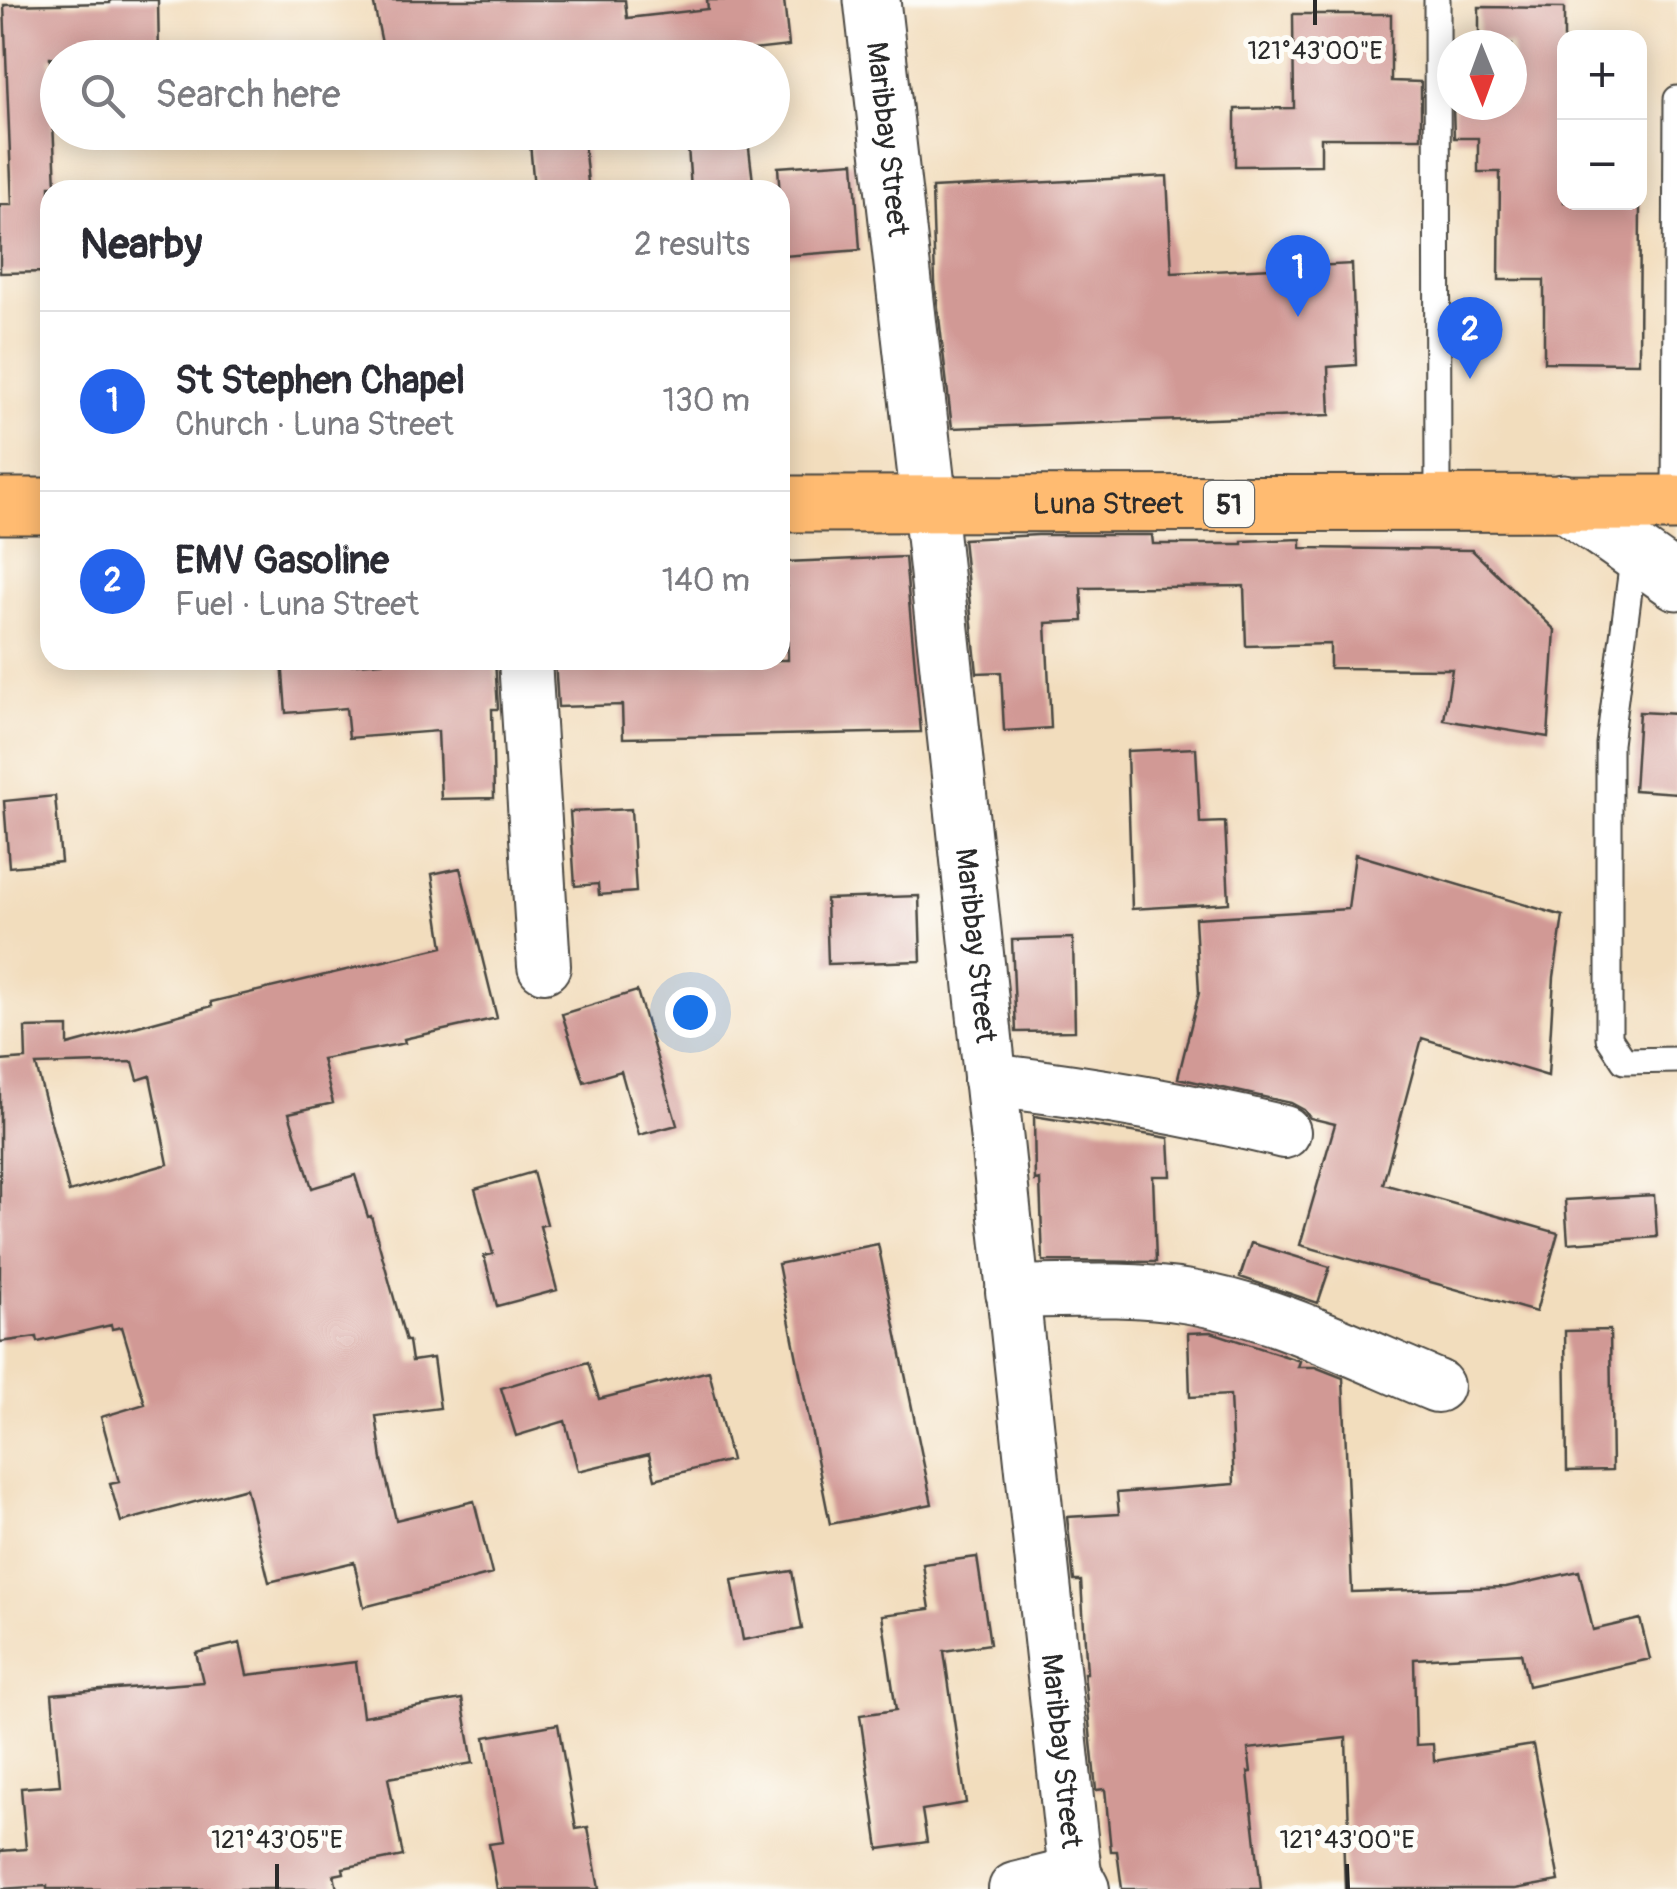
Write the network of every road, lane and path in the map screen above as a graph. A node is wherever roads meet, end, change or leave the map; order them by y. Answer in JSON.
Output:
{"nodes":[{"id":1,"x":872,"y":0,"type":"edge"},
{"id":2,"x":1438,"y":0,"type":"edge"},
{"id":3,"x":1677,"y":99,"type":"edge"},
{"id":4,"x":1563,"y":502,"type":"junction"},
{"id":5,"x":929,"y":503,"type":"junction"},
{"id":6,"x":1676,"y":503,"type":"edge"},
{"id":7,"x":790,"y":504,"type":"edge"},
{"id":8,"x":1438,"y":504,"type":"junction"},
{"id":9,"x":0,"y":506,"type":"edge"},
{"id":10,"x":40,"y":506,"type":"edge"},
{"id":11,"x":1656,"y":567,"type":"edge"},
{"id":12,"x":526,"y":670,"type":"edge"},
{"id":13,"x":544,"y":966,"type":"dead end"},
{"id":14,"x":1677,"y":1060,"type":"edge"},
{"id":15,"x":990,"y":1080,"type":"junction"},
{"id":16,"x":1284,"y":1132,"type":"dead end"},
{"id":17,"x":1012,"y":1292,"type":"junction"},
{"id":18,"x":1437,"y":1386,"type":"dead end"},
{"id":19,"x":1079,"y":1882,"type":"edge"},
{"id":20,"x":1016,"y":1889,"type":"edge"}],
"edges":[{"from":1,"to":5,"type":"street","name":"Maribbay Street"},
{"from":2,"to":8,"type":"lane"},
{"from":3,"to":6,"type":"lane"},
{"from":4,"to":6,"type":"main road","name":"Luna Street","number":"51"},
{"from":4,"to":8,"type":"main road","name":"Luna Street","number":"51"},
{"from":4,"to":11,"type":"street"},
{"from":5,"to":7,"type":"main road","name":"Luna Street","number":"51"},
{"from":5,"to":8,"type":"main road","name":"Luna Street","number":"51"},
{"from":5,"to":15,"type":"street","name":"Maribbay Street"},
{"from":9,"to":10,"type":"main road"},
{"from":11,"to":14,"type":"lane"},
{"from":12,"to":13,"type":"street"},
{"from":15,"to":16,"type":"street"},
{"from":15,"to":17,"type":"street","name":"Maribbay Street"},
{"from":17,"to":18,"type":"street"},
{"from":17,"to":19,"type":"street","name":"Maribbay Street"},
{"from":19,"to":20,"type":"street"}]}
